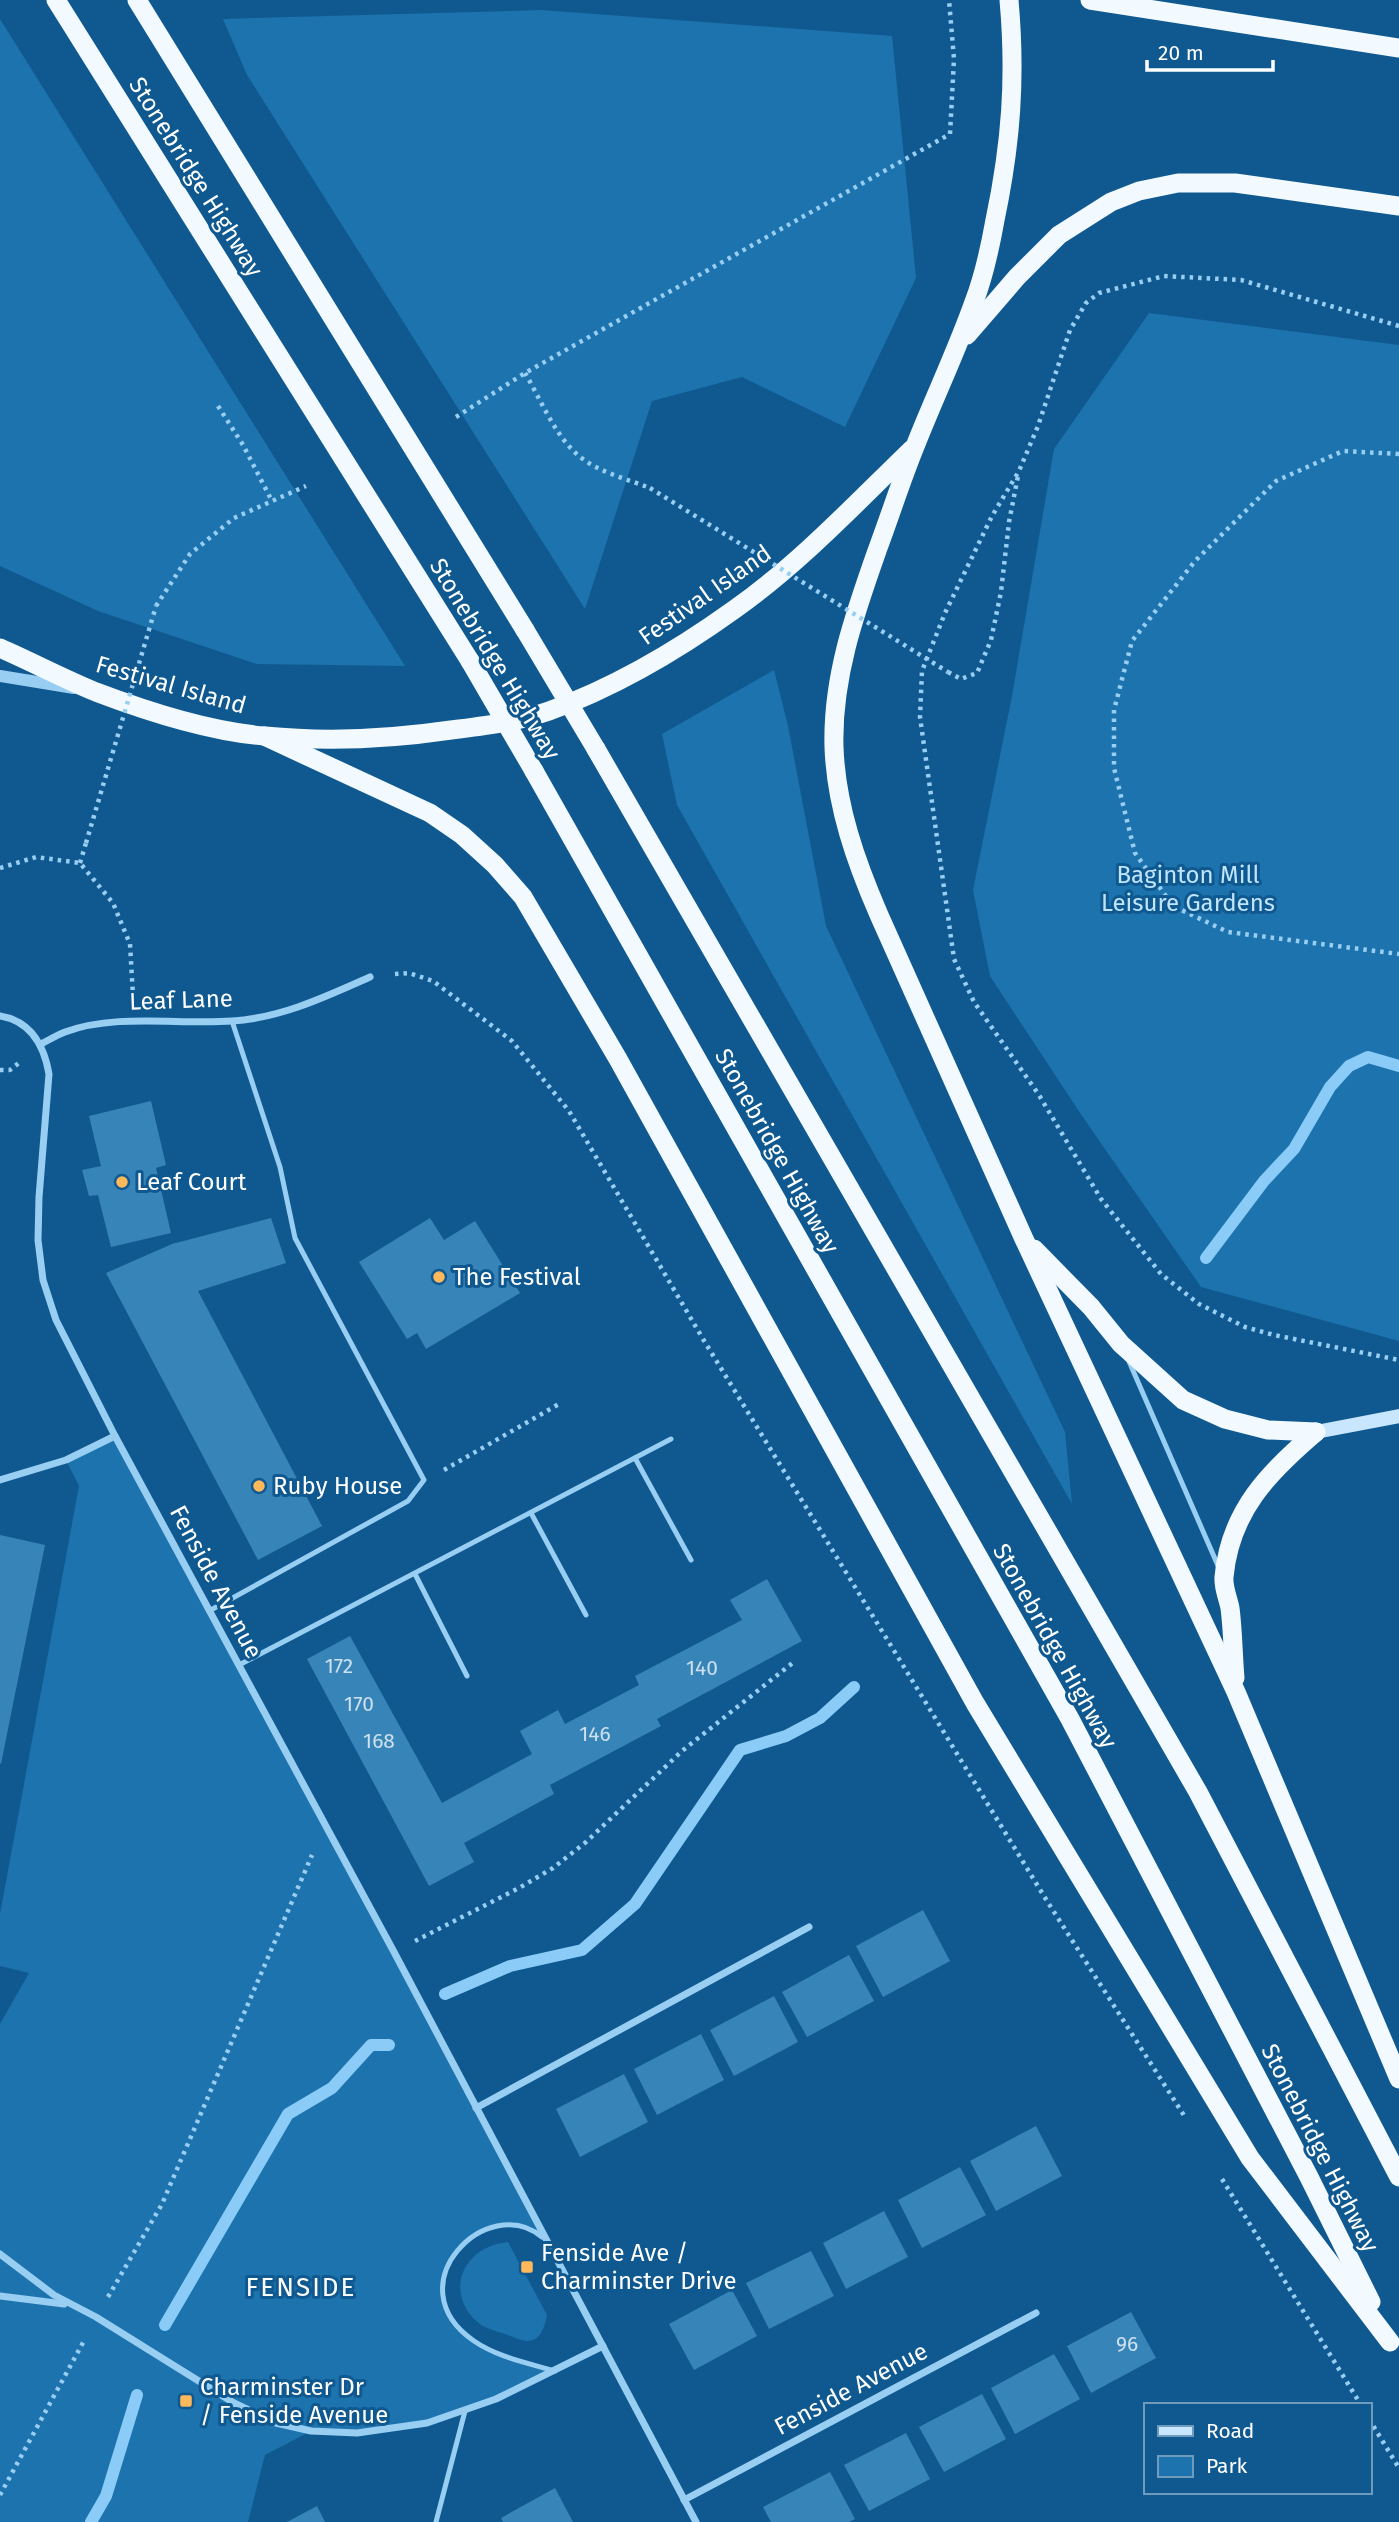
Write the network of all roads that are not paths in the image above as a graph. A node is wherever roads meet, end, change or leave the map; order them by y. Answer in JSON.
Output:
{"nodes":[{"id":1,"x":56,"y":0,"type":"edge"},
{"id":2,"x":137,"y":0,"type":"edge"},
{"id":3,"x":1009,"y":0,"type":"edge"},
{"id":4,"x":1090,"y":0,"type":"edge"},
{"id":5,"x":1399,"y":48,"type":"edge"},
{"id":6,"x":1399,"y":206,"type":"edge"},
{"id":7,"x":955,"y":349,"type":"junction"},
{"id":8,"x":915,"y":446,"type":"junction"},
{"id":9,"x":0,"y":648,"type":"edge"},
{"id":10,"x":0,"y":677,"type":"edge"},
{"id":11,"x":95,"y":692,"type":"junction"},
{"id":12,"x":264,"y":736,"type":"junction"},
{"id":13,"x":370,"y":977,"type":"road end"},
{"id":14,"x":0,"y":1016,"type":"edge"},
{"id":15,"x":232,"y":1021,"type":"junction"},
{"id":16,"x":41,"y":1044,"type":"junction"},
{"id":17,"x":1024,"y":1239,"type":"junction"},
{"id":18,"x":1121,"y":1344,"type":"junction"},
{"id":19,"x":1399,"y":1416,"type":"edge"},
{"id":20,"x":1316,"y":1432,"type":"junction"},
{"id":21,"x":115,"y":1436,"type":"junction"},
{"id":22,"x":671,"y":1439,"type":"dead end"},
{"id":23,"x":635,"y":1458,"type":"junction"},
{"id":24,"x":0,"y":1480,"type":"edge"},
{"id":25,"x":531,"y":1513,"type":"junction"},
{"id":26,"x":691,"y":1560,"type":"dead end"},
{"id":27,"x":415,"y":1574,"type":"junction"},
{"id":28,"x":1224,"y":1580,"type":"junction"},
{"id":29,"x":209,"y":1611,"type":"junction"},
{"id":30,"x":586,"y":1615,"type":"dead end"},
{"id":31,"x":239,"y":1665,"type":"junction"},
{"id":32,"x":467,"y":1676,"type":"dead end"},
{"id":33,"x":1236,"y":1692,"type":"junction"},
{"id":34,"x":809,"y":1927,"type":"dead end"},
{"id":35,"x":1399,"y":2079,"type":"edge"},
{"id":36,"x":477,"y":2108,"type":"junction"},
{"id":37,"x":1399,"y":2177,"type":"edge"},
{"id":38,"x":548,"y":2243,"type":"junction"},
{"id":39,"x":0,"y":2254,"type":"edge"},
{"id":40,"x":0,"y":2296,"type":"edge"},
{"id":41,"x":72,"y":2305,"type":"junction"},
{"id":42,"x":1036,"y":2313,"type":"dead end"},
{"id":43,"x":603,"y":2346,"type":"junction"},
{"id":44,"x":1395,"y":2351,"type":"edge"},
{"id":45,"x":555,"y":2371,"type":"junction"},
{"id":46,"x":465,"y":2412,"type":"junction"},
{"id":47,"x":684,"y":2500,"type":"junction"},
{"id":48,"x":436,"y":2522,"type":"edge"},
{"id":49,"x":696,"y":2522,"type":"edge"}],
"edges":[{"from":1,"to":44,"type":"highway","name":"Stonebridge Highway","bridge":true},
{"from":2,"to":37,"type":"highway","name":"Stonebridge Highway","bridge":true},
{"from":3,"to":7,"type":"highway","name":"Festival Island"},
{"from":4,"to":5,"type":"highway"},
{"from":6,"to":7,"type":"highway"},
{"from":7,"to":8,"type":"highway","name":"Festival Island"},
{"from":8,"to":12,"type":"highway","name":"Festival Island"},
{"from":8,"to":17,"type":"highway"},
{"from":9,"to":11,"type":"highway","name":"Festival Island"},
{"from":10,"to":11,"type":"street"},
{"from":11,"to":12,"type":"highway","name":"Festival Island"},
{"from":12,"to":44,"type":"highway"},
{"from":13,"to":15,"type":"street","name":"Leaf Lane"},
{"from":14,"to":16,"type":"street"},
{"from":15,"to":16,"type":"street","name":"Leaf Lane"},
{"from":15,"to":29,"type":"lane"},
{"from":16,"to":21,"type":"street","name":"Fenside Avenue"},
{"from":17,"to":18,"type":"highway"},
{"from":17,"to":33,"type":"highway"},
{"from":18,"to":20,"type":"highway"},
{"from":18,"to":28,"type":"lane"},
{"from":19,"to":20,"type":"main road"},
{"from":20,"to":28,"type":"highway"},
{"from":21,"to":24,"type":"street"},
{"from":21,"to":29,"type":"street","name":"Fenside Avenue"},
{"from":22,"to":23,"type":"lane"},
{"from":23,"to":25,"type":"lane"},
{"from":23,"to":26,"type":"lane"},
{"from":25,"to":27,"type":"lane"},
{"from":25,"to":30,"type":"lane"},
{"from":27,"to":31,"type":"lane"},
{"from":27,"to":32,"type":"lane"},
{"from":28,"to":33,"type":"highway"},
{"from":29,"to":31,"type":"street","name":"Fenside Avenue"},
{"from":31,"to":36,"type":"street","name":"Fenside Avenue"},
{"from":33,"to":35,"type":"highway"},
{"from":34,"to":36,"type":"street"},
{"from":36,"to":38,"type":"street","name":"Fenside Avenue"},
{"from":38,"to":43,"type":"street","name":"Fenside Avenue"},
{"from":38,"to":45,"type":"lane"},
{"from":39,"to":41,"type":"street"},
{"from":40,"to":41,"type":"street"},
{"from":41,"to":46,"type":"street"},
{"from":42,"to":47,"type":"street","name":"Fenside Avenue"},
{"from":43,"to":45,"type":"street"},
{"from":43,"to":47,"type":"street","name":"Fenside Avenue"},
{"from":45,"to":46,"type":"street"},
{"from":46,"to":48,"type":"lane"},
{"from":47,"to":49,"type":"street","name":"Fenside Avenue"}]}
